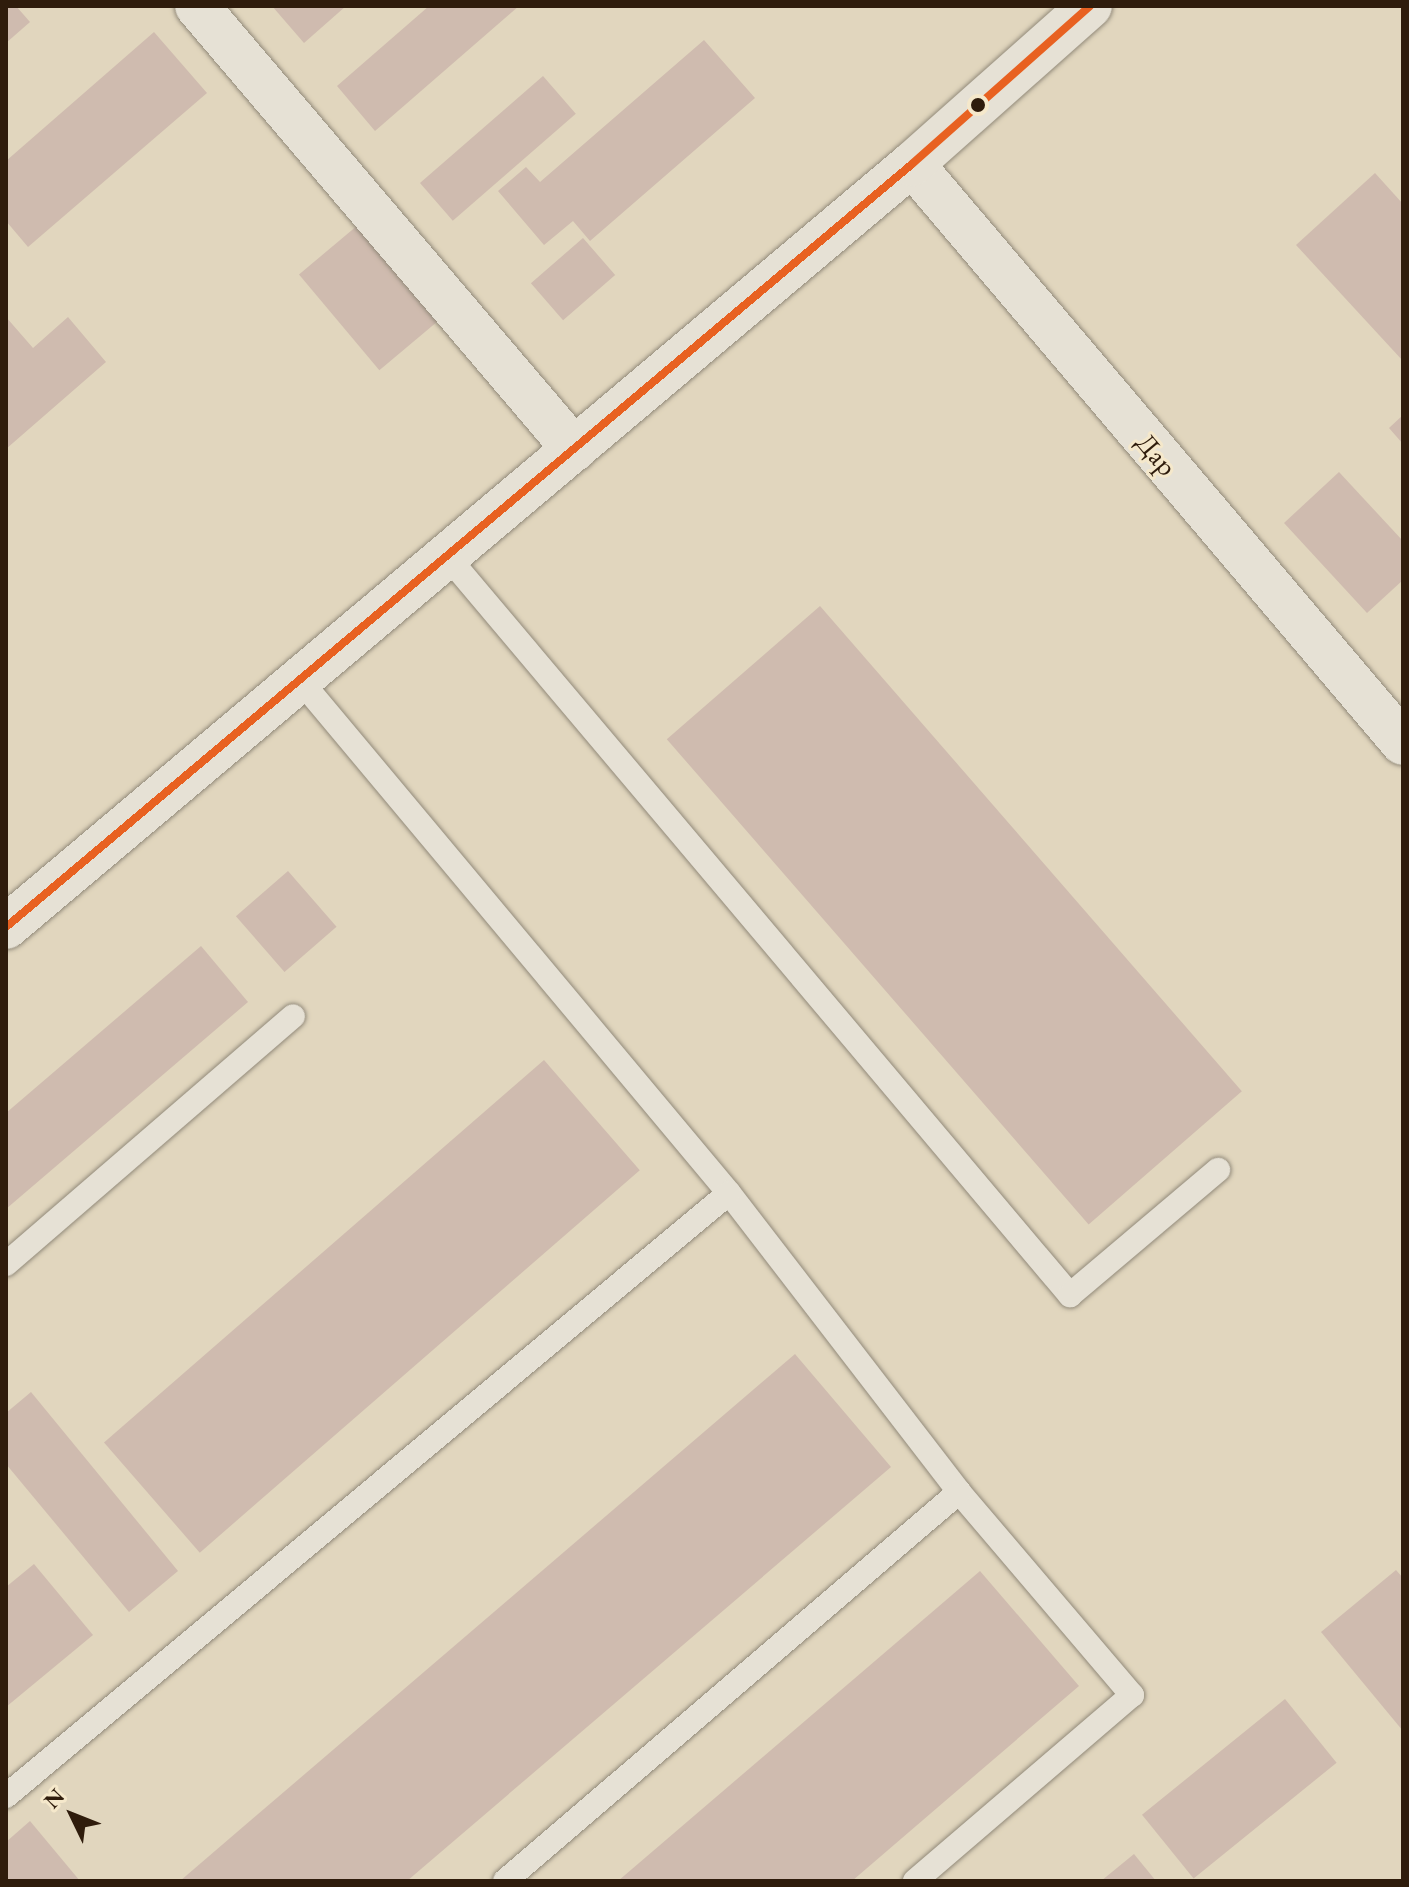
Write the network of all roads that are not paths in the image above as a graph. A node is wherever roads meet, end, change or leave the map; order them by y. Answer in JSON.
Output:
{"nodes":[{"id":1,"x":197,"y":6,"type":"edge"},
{"id":2,"x":1090,"y":6,"type":"edge"},
{"id":3,"x":912,"y":164,"type":"junction"},
{"id":4,"x":574,"y":449,"type":"junction"},
{"id":5,"x":447,"y":556,"type":"junction"},
{"id":6,"x":300,"y":680,"type":"junction"},
{"id":7,"x":1403,"y":743,"type":"edge"},
{"id":8,"x":6,"y":927,"type":"edge"},
{"id":9,"x":293,"y":1016,"type":"dead end"},
{"id":10,"x":1218,"y":1170,"type":"dead end"},
{"id":11,"x":729,"y":1193,"type":"junction"},
{"id":12,"x":6,"y":1264,"type":"edge"},
{"id":13,"x":959,"y":1492,"type":"junction"},
{"id":14,"x":6,"y":1796,"type":"edge"},
{"id":15,"x":505,"y":1881,"type":"edge"},
{"id":16,"x":915,"y":1881,"type":"edge"}],
"edges":[{"from":1,"to":4,"type":"street"},
{"from":2,"to":3,"type":"street"},
{"from":3,"to":4,"type":"street"},
{"from":3,"to":7,"type":"street","name":"Дар"},
{"from":4,"to":5,"type":"street"},
{"from":5,"to":6,"type":"street"},
{"from":5,"to":10,"type":"lane"},
{"from":6,"to":8,"type":"street"},
{"from":6,"to":11,"type":"lane"},
{"from":9,"to":12,"type":"lane"},
{"from":11,"to":13,"type":"lane"},
{"from":11,"to":14,"type":"lane"},
{"from":13,"to":15,"type":"lane"},
{"from":13,"to":16,"type":"lane"}]}
